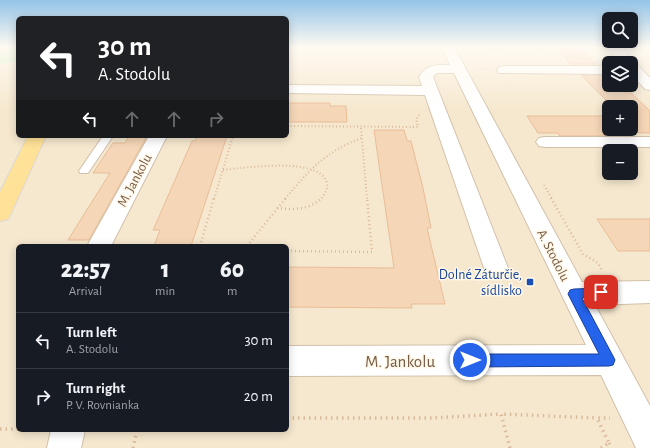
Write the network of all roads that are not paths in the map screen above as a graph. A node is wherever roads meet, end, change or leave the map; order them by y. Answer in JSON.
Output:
{"nodes":[{"id":1,"x":443,"y":68,"type":"edge"},
{"id":2,"x":469,"y":68,"type":"edge"},
{"id":3,"x":504,"y":70,"type":"dead end"},
{"id":4,"x":602,"y":70,"type":"edge"},
{"id":5,"x":289,"y":89,"type":"edge"},
{"id":6,"x":427,"y":91,"type":"junction"},
{"id":7,"x":36,"y":138,"type":"edge"},
{"id":8,"x":107,"y":138,"type":"edge"},
{"id":9,"x":157,"y":138,"type":"edge"},
{"id":10,"x":545,"y":142,"type":"dead end"},
{"id":11,"x":650,"y":142,"type":"edge"},
{"id":12,"x":84,"y":171,"type":"dead end"},
{"id":13,"x":0,"y":213,"type":"edge"},
{"id":14,"x":100,"y":244,"type":"edge"},
{"id":15,"x":496,"y":268,"type":"dead end"},
{"id":16,"x":650,"y":292,"type":"edge"},
{"id":17,"x":574,"y":294,"type":"junction"},
{"id":18,"x":609,"y":360,"type":"junction"},
{"id":19,"x":289,"y":361,"type":"edge"},
{"id":20,"x":644,"y":429,"type":"edge"},
{"id":21,"x":68,"y":432,"type":"edge"},
{"id":22,"x":64,"y":448,"type":"edge"}],
"edges":[{"from":1,"to":6,"type":"street"},
{"from":2,"to":17,"type":"street","name":"A. Stodolu"},
{"from":3,"to":4,"type":"street"},
{"from":5,"to":6,"type":"street"},
{"from":6,"to":15,"type":"street"},
{"from":7,"to":13,"type":"main road"},
{"from":8,"to":12,"type":"lane"},
{"from":9,"to":14,"type":"street","name":"M. Jankolu"},
{"from":10,"to":11,"type":"street"},
{"from":16,"to":17,"type":"street"},
{"from":17,"to":18,"type":"street","name":"A. Stodolu"},
{"from":18,"to":19,"type":"street","name":"M. Jankolu"},
{"from":18,"to":20,"type":"street","name":"A. Stodolu"},
{"from":21,"to":22,"type":"street"}]}
